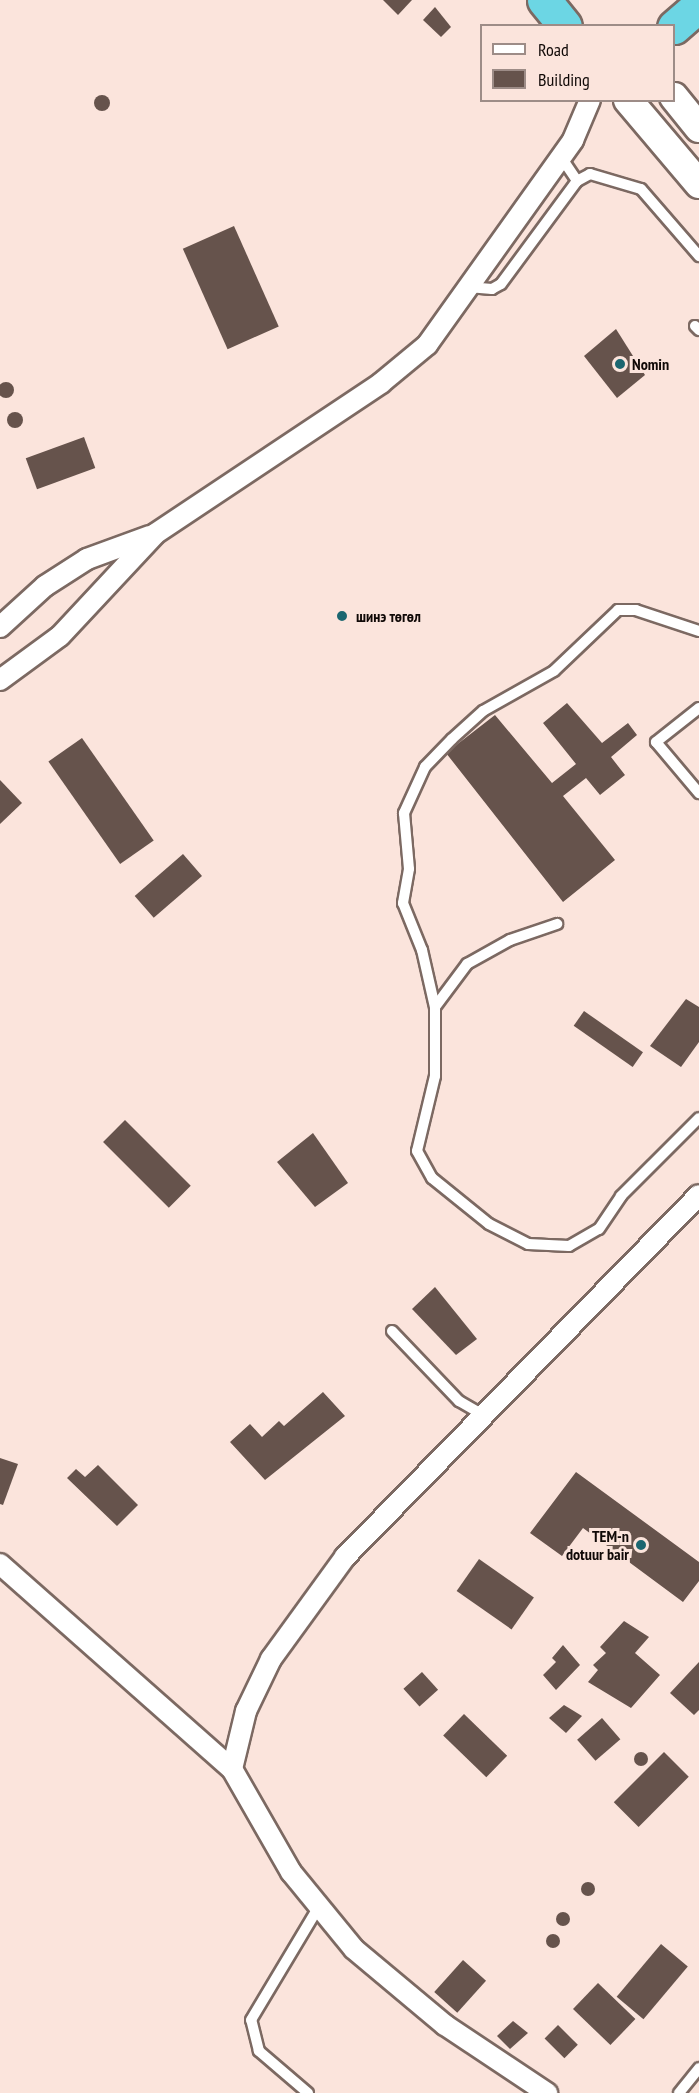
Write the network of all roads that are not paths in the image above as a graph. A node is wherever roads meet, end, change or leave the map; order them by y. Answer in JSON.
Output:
{"nodes":[{"id":1,"x":544,"y":0,"type":"edge"},
{"id":2,"x":699,"y":4,"type":"edge"},
{"id":3,"x":563,"y":24,"type":"edge"},
{"id":4,"x":675,"y":26,"type":"edge"},
{"id":5,"x":675,"y":98,"type":"edge"},
{"id":6,"x":589,"y":102,"type":"edge"},
{"id":7,"x":630,"y":102,"type":"edge"},
{"id":8,"x":699,"y":128,"type":"edge"},
{"id":9,"x":561,"y":157,"type":"junction"},
{"id":10,"x":577,"y":181,"type":"junction"},
{"id":11,"x":699,"y":184,"type":"edge"},
{"id":12,"x":699,"y":256,"type":"edge"},
{"id":13,"x":468,"y":287,"type":"junction"},
{"id":14,"x":155,"y":534,"type":"junction"},
{"id":15,"x":0,"y":627,"type":"edge"},
{"id":16,"x":699,"y":631,"type":"edge"},
{"id":17,"x":0,"y":680,"type":"edge"},
{"id":18,"x":699,"y":708,"type":"edge"},
{"id":19,"x":699,"y":793,"type":"edge"},
{"id":20,"x":557,"y":924,"type":"dead end"},
{"id":21,"x":435,"y":1008,"type":"junction"},
{"id":22,"x":699,"y":1118,"type":"edge"},
{"id":23,"x":699,"y":1195,"type":"edge"},
{"id":24,"x":393,"y":1330,"type":"dead end"},
{"id":25,"x":486,"y":1416,"type":"junction"},
{"id":26,"x":0,"y":1564,"type":"edge"},
{"id":27,"x":232,"y":1769,"type":"junction"},
{"id":28,"x":318,"y":1908,"type":"junction"},
{"id":29,"x":699,"y":2068,"type":"edge"},
{"id":30,"x":308,"y":2093,"type":"edge"},
{"id":31,"x":547,"y":2093,"type":"edge"},
{"id":32,"x":679,"y":2093,"type":"edge"}],
"edges":[{"from":1,"to":3,"type":"highway"},
{"from":2,"to":4,"type":"highway"},
{"from":5,"to":8,"type":"main road"},
{"from":6,"to":9,"type":"street"},
{"from":7,"to":11,"type":"main road"},
{"from":9,"to":10,"type":"lane"},
{"from":9,"to":13,"type":"street"},
{"from":10,"to":12,"type":"lane"},
{"from":10,"to":13,"type":"lane"},
{"from":13,"to":14,"type":"street"},
{"from":14,"to":15,"type":"street"},
{"from":14,"to":17,"type":"street"},
{"from":16,"to":21,"type":"lane"},
{"from":18,"to":19,"type":"lane"},
{"from":20,"to":21,"type":"lane"},
{"from":21,"to":22,"type":"lane"},
{"from":23,"to":25,"type":"street"},
{"from":24,"to":25,"type":"lane"},
{"from":25,"to":27,"type":"street"},
{"from":26,"to":27,"type":"street"},
{"from":27,"to":28,"type":"street"},
{"from":28,"to":30,"type":"lane"},
{"from":28,"to":31,"type":"street"},
{"from":29,"to":32,"type":"lane"}]}
